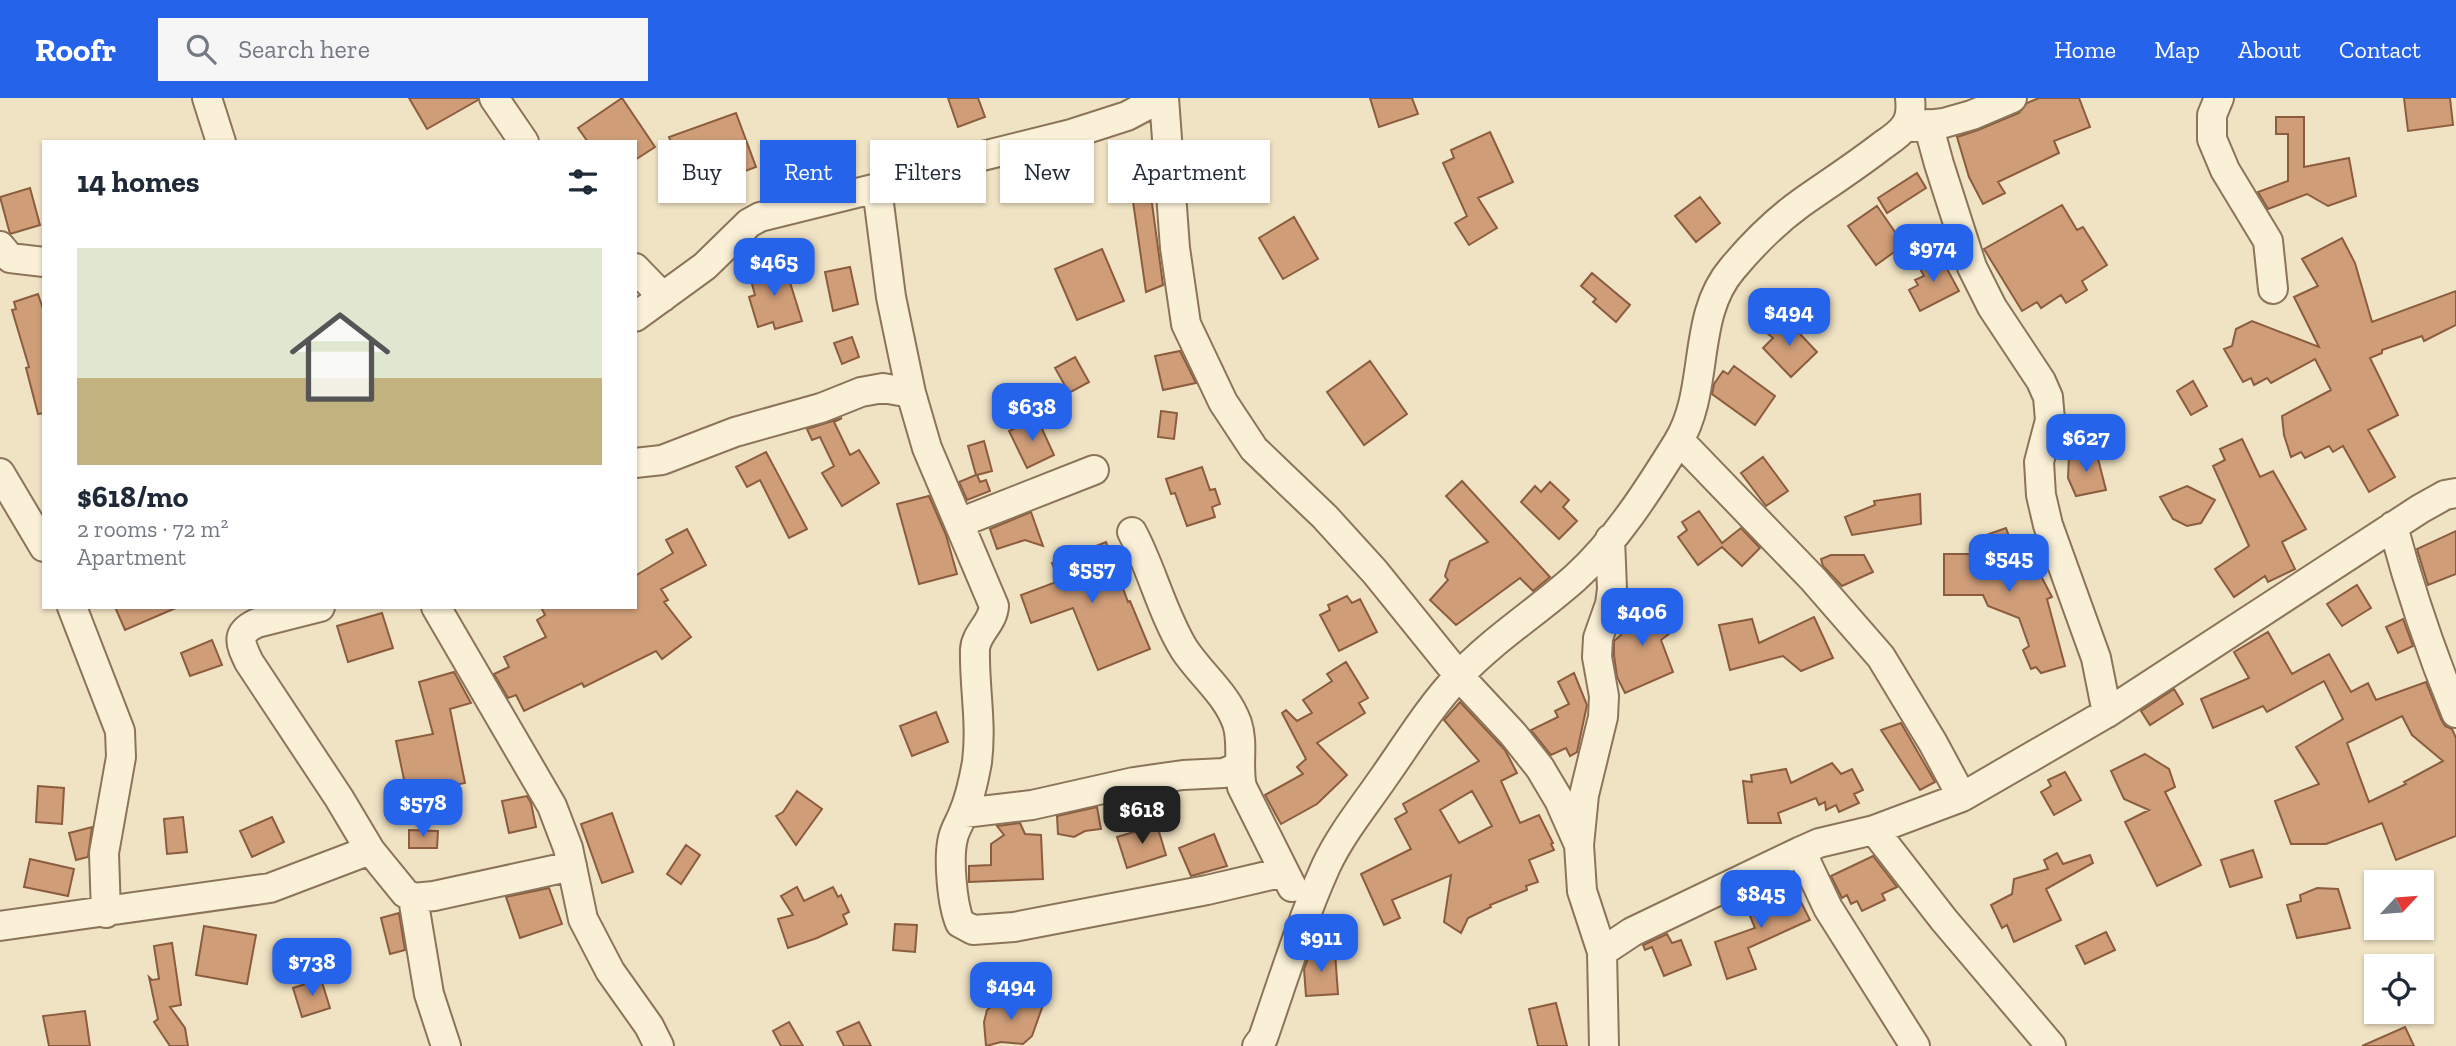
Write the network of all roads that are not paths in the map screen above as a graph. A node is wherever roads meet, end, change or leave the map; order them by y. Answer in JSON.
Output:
{"nodes":[{"id":1,"x":207,"y":98,"type":"edge"},
{"id":2,"x":494,"y":98,"type":"edge"},
{"id":3,"x":1163,"y":98,"type":"edge"},
{"id":4,"x":1910,"y":98,"type":"edge"},
{"id":5,"x":2012,"y":98,"type":"edge"},
{"id":6,"x":2219,"y":98,"type":"edge"},
{"id":7,"x":1916,"y":126,"type":"junction"},
{"id":8,"x":220,"y":140,"type":"edge"},
{"id":9,"x":523,"y":140,"type":"edge"},
{"id":10,"x":986,"y":155,"type":"edge"},
{"id":11,"x":870,"y":190,"type":"edge"},
{"id":12,"x":879,"y":203,"type":"edge"},
{"id":13,"x":0,"y":246,"type":"edge"},
{"id":14,"x":42,"y":262,"type":"edge"},
{"id":15,"x":637,"y":270,"type":"edge"},
{"id":16,"x":2273,"y":289,"type":"dead end"},
{"id":17,"x":663,"y":297,"type":"junction"},
{"id":18,"x":637,"y":316,"type":"edge"},
{"id":19,"x":911,"y":393,"type":"junction"},
{"id":20,"x":1679,"y":440,"type":"junction"},
{"id":21,"x":637,"y":463,"type":"edge"},
{"id":22,"x":1094,"y":470,"type":"dead end"},
{"id":23,"x":0,"y":473,"type":"edge"},
{"id":24,"x":2456,"y":493,"type":"edge"},
{"id":25,"x":960,"y":523,"type":"junction"},
{"id":26,"x":2393,"y":526,"type":"junction"},
{"id":27,"x":1132,"y":531,"type":"dead end"},
{"id":28,"x":1609,"y":539,"type":"junction"},
{"id":29,"x":42,"y":544,"type":"edge"},
{"id":30,"x":73,"y":609,"type":"edge"},
{"id":31,"x":312,"y":609,"type":"edge"},
{"id":32,"x":437,"y":609,"type":"edge"},
{"id":33,"x":1459,"y":676,"type":"junction"},
{"id":34,"x":2107,"y":713,"type":"junction"},
{"id":35,"x":2456,"y":713,"type":"edge"},
{"id":36,"x":1240,"y":766,"type":"junction"},
{"id":37,"x":1962,"y":797,"type":"junction"},
{"id":38,"x":964,"y":813,"type":"junction"},
{"id":39,"x":1874,"y":830,"type":"junction"},
{"id":40,"x":1578,"y":845,"type":"junction"},
{"id":41,"x":370,"y":850,"type":"junction"},
{"id":42,"x":1801,"y":851,"type":"junction"},
{"id":43,"x":572,"y":866,"type":"junction"},
{"id":44,"x":1284,"y":872,"type":"junction"},
{"id":45,"x":413,"y":898,"type":"junction"},
{"id":46,"x":106,"y":913,"type":"junction"},
{"id":47,"x":1306,"y":913,"type":"junction"},
{"id":48,"x":0,"y":926,"type":"edge"},
{"id":49,"x":1602,"y":952,"type":"junction"},
{"id":50,"x":446,"y":1046,"type":"edge"},
{"id":51,"x":659,"y":1046,"type":"edge"},
{"id":52,"x":1257,"y":1046,"type":"edge"},
{"id":53,"x":1604,"y":1046,"type":"edge"},
{"id":54,"x":1915,"y":1046,"type":"edge"},
{"id":55,"x":2051,"y":1046,"type":"edge"}],
"edges":[{"from":1,"to":8,"type":"street"},
{"from":2,"to":9,"type":"street"},
{"from":3,"to":10,"type":"street"},
{"from":3,"to":33,"type":"street"},
{"from":4,"to":7,"type":"street"},
{"from":5,"to":7,"type":"street"},
{"from":6,"to":16,"type":"street"},
{"from":7,"to":20,"type":"street"},
{"from":7,"to":34,"type":"street"},
{"from":11,"to":17,"type":"street"},
{"from":12,"to":19,"type":"street"},
{"from":13,"to":14,"type":"street"},
{"from":15,"to":17,"type":"street"},
{"from":17,"to":18,"type":"street"},
{"from":19,"to":21,"type":"street"},
{"from":19,"to":25,"type":"street"},
{"from":20,"to":28,"type":"street"},
{"from":20,"to":37,"type":"street"},
{"from":22,"to":25,"type":"street"},
{"from":23,"to":29,"type":"street"},
{"from":24,"to":26,"type":"street"},
{"from":25,"to":38,"type":"street"},
{"from":26,"to":34,"type":"street"},
{"from":26,"to":35,"type":"street"},
{"from":27,"to":36,"type":"street"},
{"from":28,"to":33,"type":"street"},
{"from":28,"to":40,"type":"street"},
{"from":30,"to":46,"type":"street"},
{"from":31,"to":41,"type":"street"},
{"from":32,"to":43,"type":"street"},
{"from":33,"to":40,"type":"street"},
{"from":33,"to":47,"type":"street"},
{"from":34,"to":37,"type":"street"},
{"from":36,"to":38,"type":"street"},
{"from":36,"to":44,"type":"street"},
{"from":37,"to":39,"type":"street"},
{"from":38,"to":44,"type":"street"},
{"from":39,"to":42,"type":"street"},
{"from":39,"to":55,"type":"street"},
{"from":40,"to":49,"type":"street"},
{"from":41,"to":45,"type":"street"},
{"from":41,"to":46,"type":"street"},
{"from":42,"to":49,"type":"street"},
{"from":42,"to":54,"type":"street"},
{"from":43,"to":45,"type":"street"},
{"from":43,"to":51,"type":"street"},
{"from":44,"to":47,"type":"street"},
{"from":45,"to":50,"type":"street"},
{"from":46,"to":48,"type":"street"},
{"from":47,"to":52,"type":"street"},
{"from":49,"to":53,"type":"street"}]}
